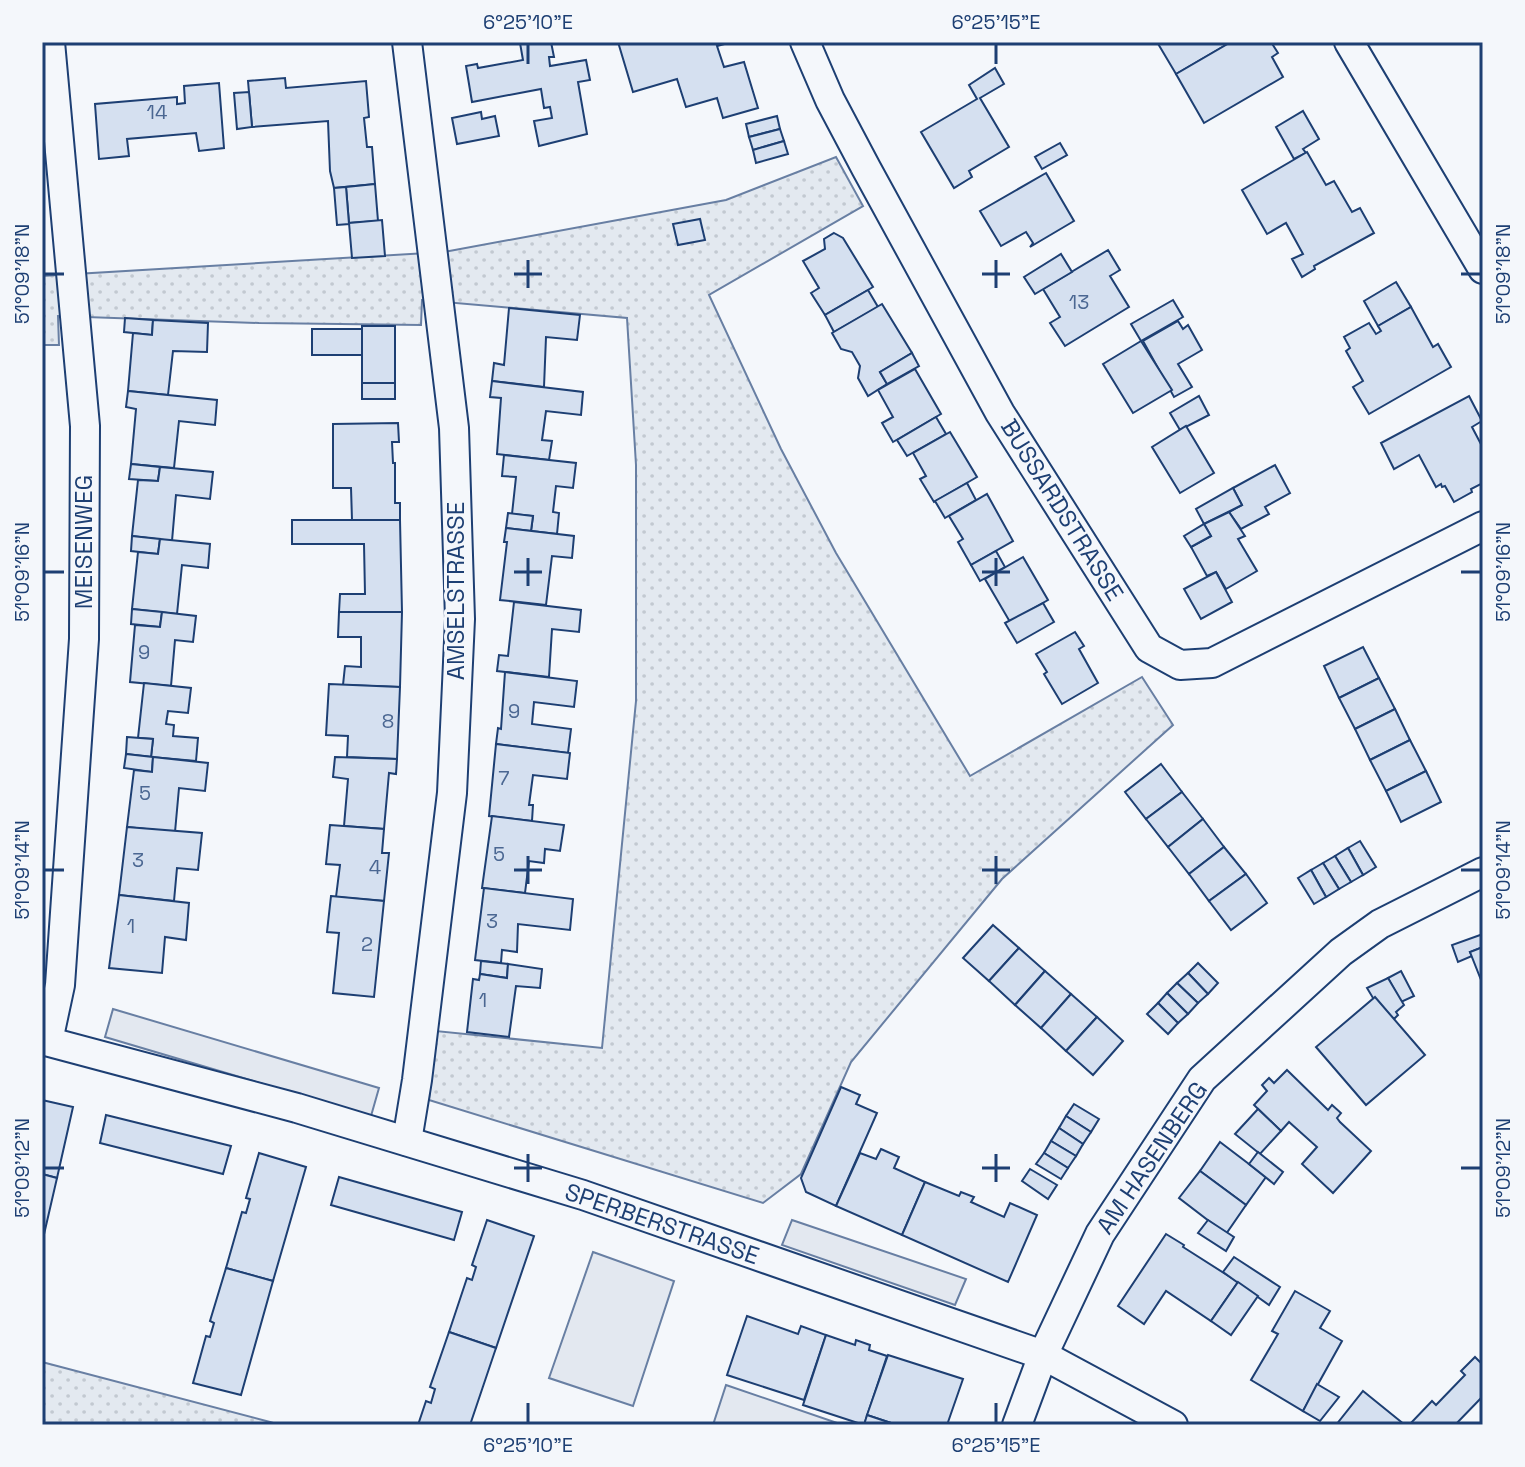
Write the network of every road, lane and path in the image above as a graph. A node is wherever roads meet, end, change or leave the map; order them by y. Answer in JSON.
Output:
{"nodes":[{"id":1,"x":50,"y":42,"type":"edge"},
{"id":2,"x":407,"y":42,"type":"edge"},
{"id":3,"x":805,"y":42,"type":"edge"},
{"id":4,"x":1349,"y":42,"type":"edge"},
{"id":5,"x":1483,"y":269,"type":"edge"},
{"id":6,"x":1483,"y":526,"type":"edge"},
{"id":7,"x":1483,"y":872,"type":"edge"},
{"id":8,"x":45,"y":1041,"type":"edge"},
{"id":9,"x":407,"y":1141,"type":"junction"},
{"id":10,"x":1043,"y":1355,"type":"junction"},
{"id":11,"x":1017,"y":1425,"type":"edge"},
{"id":12,"x":1173,"y":1425,"type":"edge"}],
"edges":[{"from":1,"to":8,"type":"street","name":"MEISENWEG"},
{"from":2,"to":9,"type":"street","name":"AMSELSTRASSE"},
{"from":3,"to":6,"type":"street","name":"BUSSARDSTRASSE"},
{"from":4,"to":5,"type":"street"},
{"from":7,"to":10,"type":"street","name":"AM HASENBERG"},
{"from":8,"to":9,"type":"street","name":"SPERBERSTRASSE"},
{"from":9,"to":10,"type":"street","name":"SPERBERSTRASSE"},
{"from":10,"to":11,"type":"street","name":"AM HASENBERG"},
{"from":10,"to":12,"type":"street","name":"SPERBERSTRASSE"}]}
